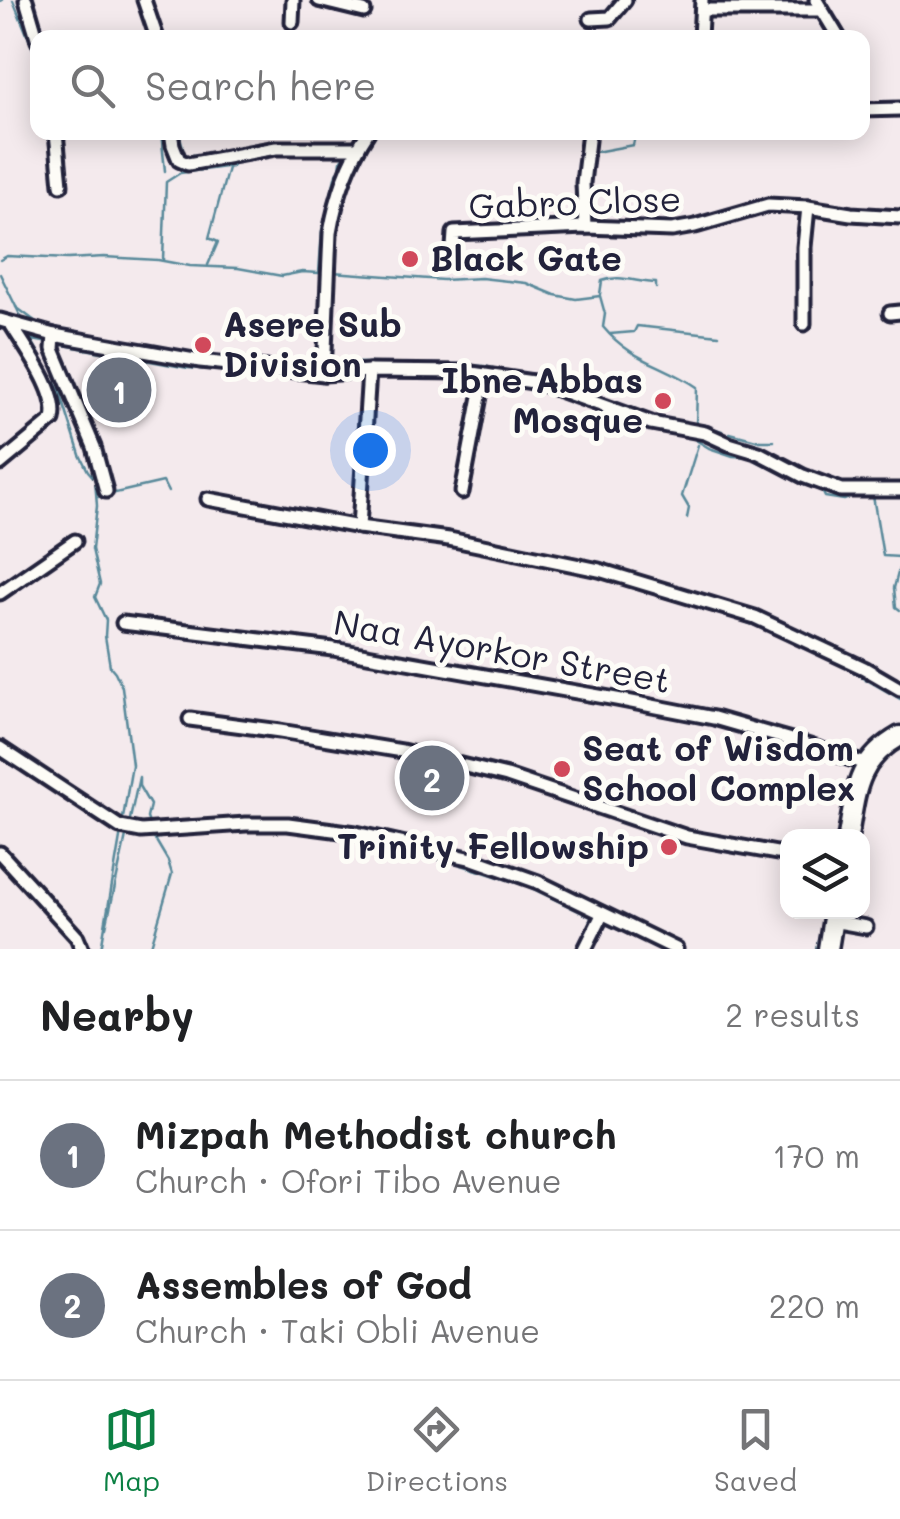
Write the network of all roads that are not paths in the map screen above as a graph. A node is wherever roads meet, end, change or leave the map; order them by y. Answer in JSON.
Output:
{"nodes":[{"id":1,"x":26,"y":0,"type":"edge"},
{"id":2,"x":144,"y":0,"type":"edge"},
{"id":3,"x":293,"y":0,"type":"edge"},
{"id":4,"x":319,"y":0,"type":"edge"},
{"id":5,"x":625,"y":0,"type":"edge"},
{"id":6,"x":702,"y":5,"type":"edge"},
{"id":7,"x":819,"y":5,"type":"edge"},
{"id":8,"x":364,"y":11,"type":"dead end"},
{"id":9,"x":591,"y":19,"type":"dead end"},
{"id":10,"x":292,"y":22,"type":"dead end"},
{"id":11,"x":35,"y":30,"type":"edge"},
{"id":12,"x":154,"y":30,"type":"edge"},
{"id":13,"x":700,"y":30,"type":"edge"},
{"id":14,"x":834,"y":30,"type":"edge"},
{"id":15,"x":870,"y":108,"type":"edge"},
{"id":16,"x":900,"y":110,"type":"edge"},
{"id":17,"x":57,"y":140,"type":"edge"},
{"id":18,"x":172,"y":140,"type":"edge"},
{"id":19,"x":362,"y":140,"type":"edge"},
{"id":20,"x":588,"y":140,"type":"edge"},
{"id":21,"x":357,"y":148,"type":"junction"},
{"id":22,"x":61,"y":185,"type":"dead end"},
{"id":23,"x":808,"y":207,"type":"junction"},
{"id":24,"x":900,"y":218,"type":"edge"},
{"id":25,"x":584,"y":226,"type":"junction"},
{"id":26,"x":452,"y":262,"type":"dead end"},
{"id":27,"x":6,"y":322,"type":"edge"},
{"id":28,"x":804,"y":324,"type":"dead end"},
{"id":29,"x":54,"y":335,"type":"junction"},
{"id":30,"x":369,"y":371,"type":"junction"},
{"id":31,"x":324,"y":374,"type":"junction"},
{"id":32,"x":484,"y":375,"type":"junction"},
{"id":33,"x":0,"y":464,"type":"edge"},
{"id":34,"x":900,"y":490,"type":"edge"},
{"id":35,"x":106,"y":491,"type":"dead end"},
{"id":36,"x":462,"y":492,"type":"dead end"},
{"id":37,"x":208,"y":499,"type":"dead end"},
{"id":38,"x":359,"y":527,"type":"junction"},
{"id":39,"x":76,"y":540,"type":"dead end"},
{"id":40,"x":0,"y":593,"type":"edge"},
{"id":41,"x":123,"y":623,"type":"dead end"},
{"id":42,"x":900,"y":689,"type":"edge"},
{"id":43,"x":190,"y":719,"type":"dead end"},
{"id":44,"x":900,"y":736,"type":"edge"},
{"id":45,"x":0,"y":748,"type":"edge"},
{"id":46,"x":866,"y":764,"type":"junction"},
{"id":47,"x":849,"y":829,"type":"edge"},
{"id":48,"x":0,"y":854,"type":"edge"},
{"id":49,"x":780,"y":854,"type":"edge"},
{"id":50,"x":602,"y":914,"type":"junction"},
{"id":51,"x":833,"y":919,"type":"edge"},
{"id":52,"x":842,"y":919,"type":"edge"},
{"id":53,"x":866,"y":927,"type":"dead end"},
{"id":54,"x":82,"y":949,"type":"edge"},
{"id":55,"x":585,"y":949,"type":"edge"},
{"id":56,"x":676,"y":949,"type":"edge"},
{"id":57,"x":828,"y":949,"type":"edge"}],
"edges":[{"from":1,"to":11,"type":"street"},
{"from":2,"to":12,"type":"street"},
{"from":3,"to":10,"type":"street"},
{"from":4,"to":8,"type":"street"},
{"from":5,"to":9,"type":"street"},
{"from":6,"to":7,"type":"street"},
{"from":6,"to":13,"type":"street"},
{"from":7,"to":14,"type":"street"},
{"from":15,"to":16,"type":"street"},
{"from":17,"to":22,"type":"street"},
{"from":18,"to":21,"type":"street"},
{"from":19,"to":21,"type":"street"},
{"from":20,"to":25,"type":"street"},
{"from":21,"to":31,"type":"street"},
{"from":23,"to":24,"type":"street","name":"Gabro Close"},
{"from":23,"to":25,"type":"street","name":"Gabro Close"},
{"from":23,"to":28,"type":"street"},
{"from":25,"to":26,"type":"street","name":"Gabro Close"},
{"from":27,"to":29,"type":"street"},
{"from":27,"to":33,"type":"street"},
{"from":29,"to":31,"type":"street"},
{"from":29,"to":35,"type":"street"},
{"from":30,"to":31,"type":"street"},
{"from":30,"to":32,"type":"street"},
{"from":30,"to":38,"type":"street"},
{"from":32,"to":34,"type":"street"},
{"from":32,"to":36,"type":"street"},
{"from":37,"to":38,"type":"street"},
{"from":38,"to":42,"type":"street"},
{"from":39,"to":40,"type":"street"},
{"from":41,"to":46,"type":"street","name":"Naa Ayorkor Street"},
{"from":43,"to":49,"type":"street"},
{"from":44,"to":46,"type":"street"},
{"from":45,"to":50,"type":"street"},
{"from":46,"to":47,"type":"street"},
{"from":48,"to":54,"type":"street"},
{"from":50,"to":55,"type":"street"},
{"from":50,"to":56,"type":"street"},
{"from":51,"to":57,"type":"street"},
{"from":52,"to":53,"type":"street"}]}
